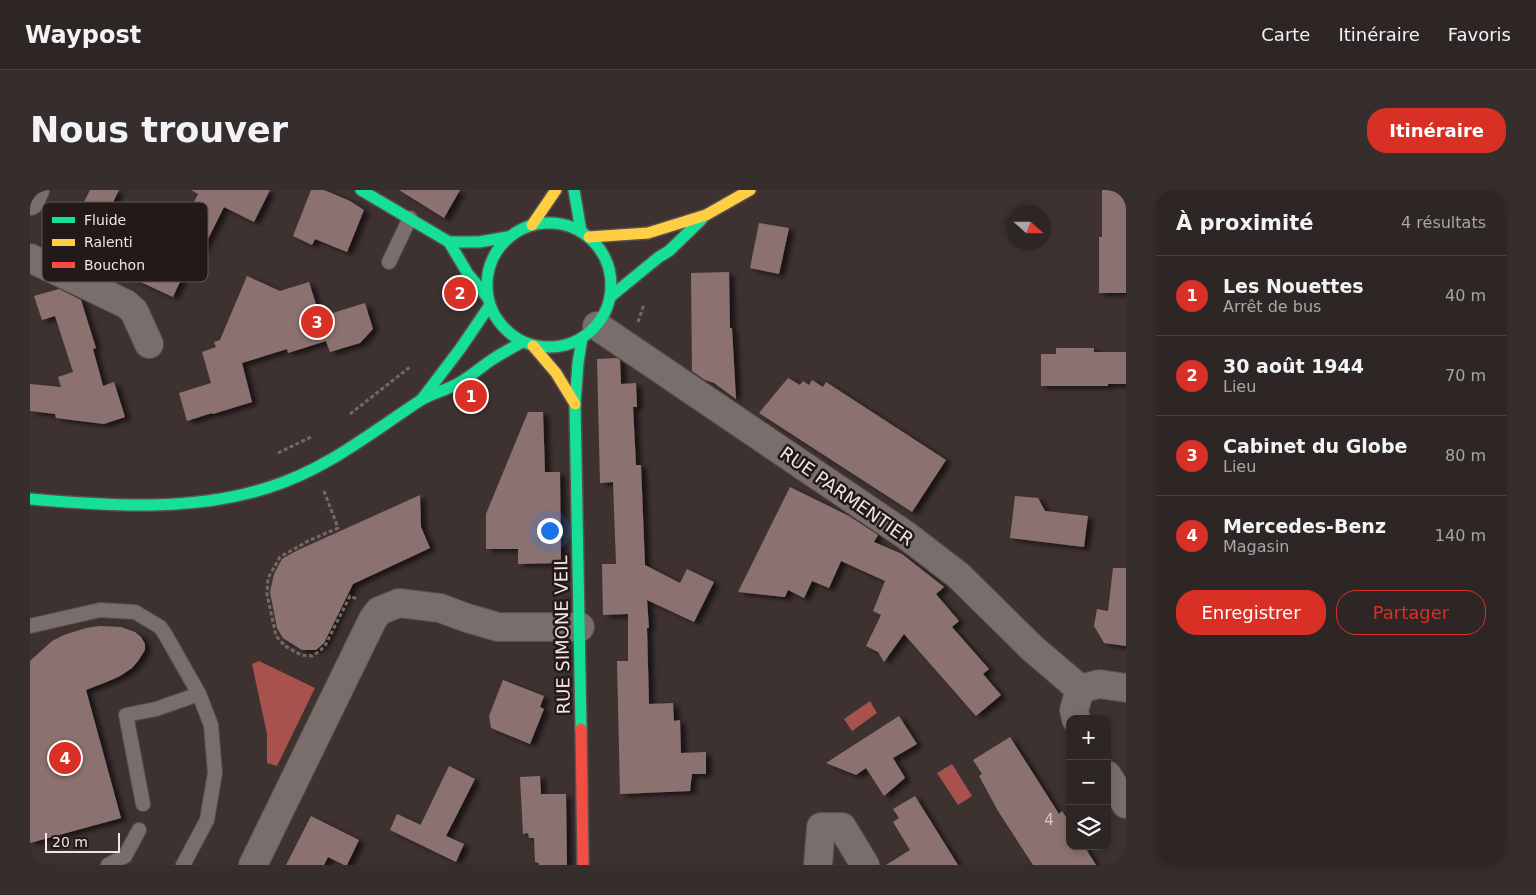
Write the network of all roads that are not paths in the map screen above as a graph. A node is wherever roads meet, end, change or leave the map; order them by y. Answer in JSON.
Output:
{"nodes":[{"id":1,"x":35,"y":190,"type":"edge"},
{"id":2,"x":361,"y":190,"type":"edge"},
{"id":3,"x":556,"y":190,"type":"edge"},
{"id":4,"x":574,"y":190,"type":"edge"},
{"id":5,"x":750,"y":190,"type":"edge"},
{"id":6,"x":30,"y":201,"type":"edge"},
{"id":7,"x":706,"y":215,"type":"junction"},
{"id":8,"x":410,"y":218,"type":"junction"},
{"id":9,"x":532,"y":225,"type":"junction"},
{"id":10,"x":585,"y":234,"type":"junction"},
{"id":11,"x":508,"y":237,"type":"junction"},
{"id":12,"x":449,"y":242,"type":"junction"},
{"id":13,"x":30,"y":258,"type":"edge"},
{"id":14,"x":389,"y":262,"type":"dead end"},
{"id":15,"x":42,"y":264,"type":"edge"},
{"id":16,"x":80,"y":282,"type":"edge"},
{"id":17,"x":610,"y":297,"type":"junction"},
{"id":18,"x":489,"y":301,"type":"junction"},
{"id":19,"x":590,"y":332,"type":"junction"},
{"id":20,"x":150,"y":344,"type":"dead end"},
{"id":21,"x":528,"y":344,"type":"junction"},
{"id":22,"x":422,"y":399,"type":"junction"},
{"id":23,"x":575,"y":404,"type":"junction"},
{"id":24,"x":30,"y":498,"type":"edge"},
{"id":25,"x":30,"y":626,"type":"edge"},
{"id":26,"x":580,"y":627,"type":"junction"},
{"id":27,"x":1126,"y":688,"type":"edge"},
{"id":28,"x":1080,"y":689,"type":"junction"},
{"id":29,"x":199,"y":694,"type":"junction"},
{"id":30,"x":1075,"y":715,"type":"edge"},
{"id":31,"x":1111,"y":781,"type":"edge"},
{"id":32,"x":144,"y":804,"type":"dead end"},
{"id":33,"x":1126,"y":804,"type":"edge"},
{"id":34,"x":139,"y":830,"type":"dead end"},
{"id":35,"x":108,"y":865,"type":"edge"},
{"id":36,"x":183,"y":865,"type":"edge"},
{"id":37,"x":253,"y":865,"type":"edge"},
{"id":38,"x":583,"y":865,"type":"edge"},
{"id":39,"x":818,"y":865,"type":"edge"},
{"id":40,"x":865,"y":865,"type":"edge"}],
"edges":[{"from":1,"to":6,"type":"street"},
{"from":2,"to":8,"type":"main road"},
{"from":3,"to":9,"type":"main road"},
{"from":4,"to":10,"type":"main road"},
{"from":5,"to":7,"type":"main road"},
{"from":7,"to":10,"type":"main road"},
{"from":7,"to":17,"type":"main road"},
{"from":8,"to":12,"type":"main road"},
{"from":8,"to":14,"type":"lane"},
{"from":9,"to":10,"type":"main road"},
{"from":9,"to":11,"type":"main road"},
{"from":10,"to":17,"type":"main road"},
{"from":11,"to":12,"type":"main road"},
{"from":11,"to":18,"type":"main road"},
{"from":12,"to":18,"type":"main road"},
{"from":13,"to":15,"type":"street"},
{"from":16,"to":20,"type":"street"},
{"from":17,"to":19,"type":"main road"},
{"from":18,"to":21,"type":"main road"},
{"from":18,"to":22,"type":"main road"},
{"from":19,"to":21,"type":"main road"},
{"from":19,"to":23,"type":"main road","name":"RUE SIMONE VEIL"},
{"from":19,"to":28,"type":"street","name":"RUE PARMENTIER"},
{"from":21,"to":22,"type":"main road"},
{"from":21,"to":23,"type":"main road","name":"RUE SIMONE VEIL"},
{"from":22,"to":24,"type":"main road"},
{"from":23,"to":26,"type":"main road","name":"RUE SIMONE VEIL"},
{"from":25,"to":29,"type":"lane"},
{"from":26,"to":37,"type":"street"},
{"from":26,"to":38,"type":"main road","name":"RUE SIMONE VEIL"},
{"from":27,"to":28,"type":"street"},
{"from":28,"to":30,"type":"street"},
{"from":29,"to":32,"type":"lane"},
{"from":29,"to":36,"type":"lane"},
{"from":31,"to":33,"type":"street"},
{"from":34,"to":35,"type":"lane"},
{"from":39,"to":40,"type":"street"}]}
